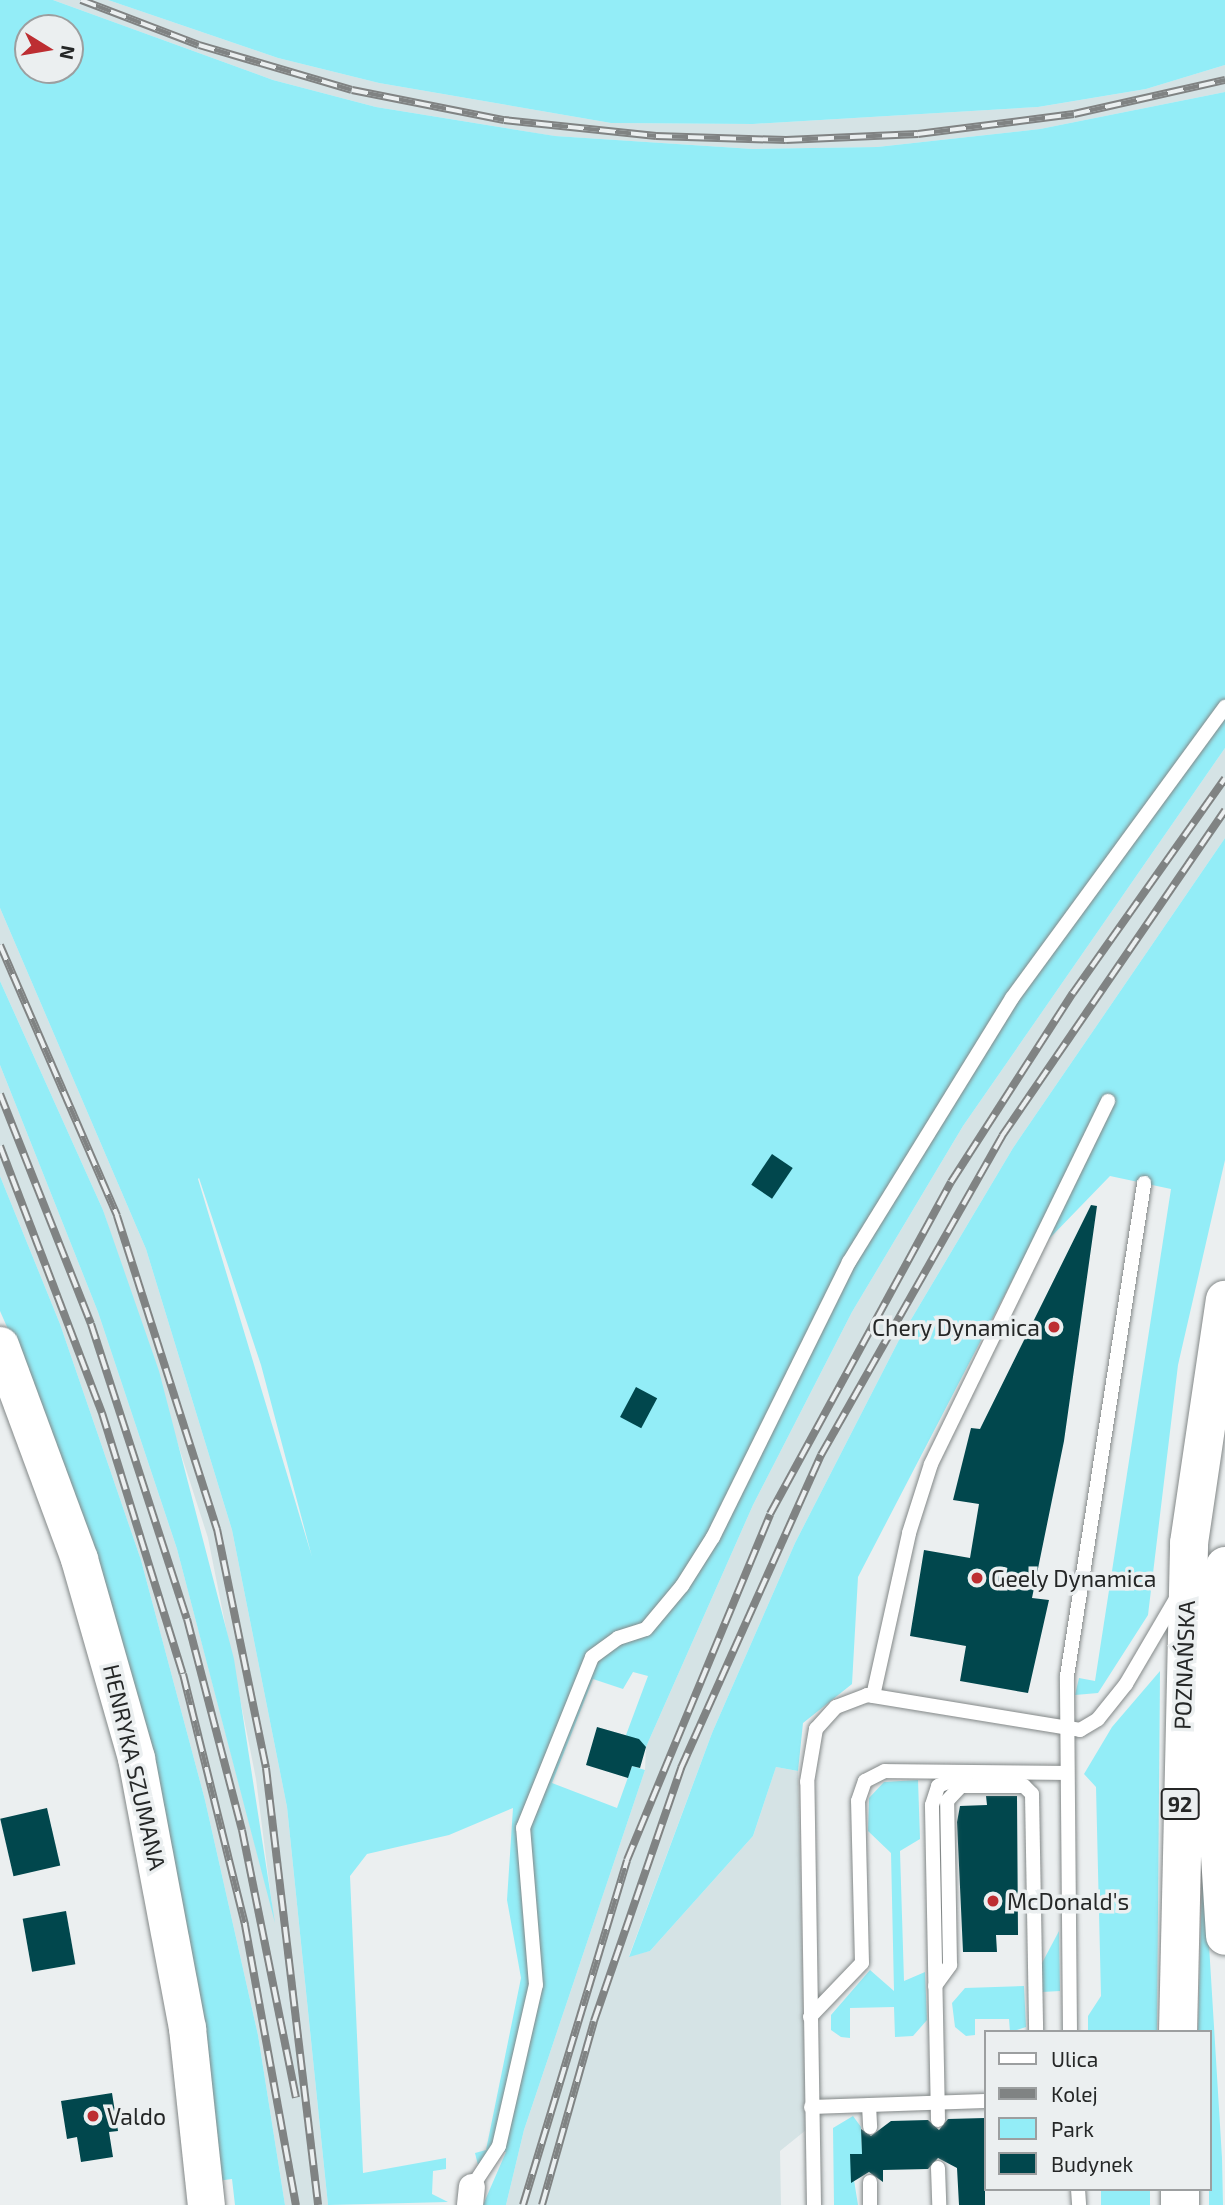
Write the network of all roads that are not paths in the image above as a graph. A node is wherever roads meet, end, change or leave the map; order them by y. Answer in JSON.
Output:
{"nodes":[{"id":1,"x":1225,"y":707,"type":"edge"},
{"id":2,"x":1108,"y":1101,"type":"dead end"},
{"id":3,"x":1144,"y":1183,"type":"dead end"},
{"id":4,"x":1225,"y":1300,"type":"edge"},
{"id":5,"x":0,"y":1345,"type":"edge"},
{"id":6,"x":1225,"y":1566,"type":"edge"},
{"id":7,"x":1187,"y":1577,"type":"junction"},
{"id":8,"x":873,"y":1696,"type":"junction"},
{"id":9,"x":1065,"y":1731,"type":"junction"},
{"id":10,"x":971,"y":1772,"type":"junction"},
{"id":11,"x":1063,"y":1773,"type":"junction"},
{"id":12,"x":1225,"y":1936,"type":"edge"},
{"id":13,"x":935,"y":1986,"type":"junction"},
{"id":14,"x":810,"y":2017,"type":"junction"},
{"id":15,"x":1037,"y":2030,"type":"edge"},
{"id":16,"x":1070,"y":2030,"type":"edge"},
{"id":17,"x":1178,"y":2030,"type":"edge"},
{"id":18,"x":984,"y":2101,"type":"edge"},
{"id":19,"x":938,"y":2103,"type":"junction"},
{"id":20,"x":869,"y":2105,"type":"junction"},
{"id":21,"x":811,"y":2107,"type":"junction"},
{"id":22,"x":938,"y":2120,"type":"dead end"},
{"id":23,"x":870,"y":2127,"type":"dead end"},
{"id":24,"x":938,"y":2168,"type":"dead end"},
{"id":25,"x":870,"y":2182,"type":"dead end"},
{"id":26,"x":471,"y":2196,"type":"edge"},
{"id":27,"x":206,"y":2205,"type":"edge"},
{"id":28,"x":814,"y":2205,"type":"edge"},
{"id":29,"x":870,"y":2205,"type":"edge"},
{"id":30,"x":939,"y":2205,"type":"edge"}],
"edges":[{"from":1,"to":26,"type":"lane"},
{"from":2,"to":8,"type":"lane"},
{"from":3,"to":9,"type":"lane"},
{"from":4,"to":7,"type":"main road","name":"POZNAŃSKA","number":"92"},
{"from":5,"to":27,"type":"street","name":"HENRYKA SZUMANA"},
{"from":6,"to":12,"type":"main road","name":"POZNAŃSKA","number":"92"},
{"from":7,"to":9,"type":"lane"},
{"from":7,"to":17,"type":"main road","name":"POZNAŃSKA","number":"92"},
{"from":8,"to":9,"type":"lane"},
{"from":8,"to":14,"type":"lane"},
{"from":9,"to":11,"type":"lane"},
{"from":10,"to":11,"type":"lane"},
{"from":10,"to":13,"type":"lane"},
{"from":10,"to":14,"type":"lane"},
{"from":11,"to":16,"type":"lane"},
{"from":13,"to":15,"type":"lane"},
{"from":13,"to":19,"type":"lane"},
{"from":14,"to":21,"type":"lane"},
{"from":18,"to":19,"type":"lane"},
{"from":19,"to":20,"type":"lane"},
{"from":19,"to":22,"type":"lane"},
{"from":20,"to":21,"type":"lane"},
{"from":20,"to":23,"type":"lane"},
{"from":21,"to":28,"type":"lane"},
{"from":24,"to":30,"type":"lane"},
{"from":25,"to":29,"type":"lane"}]}
